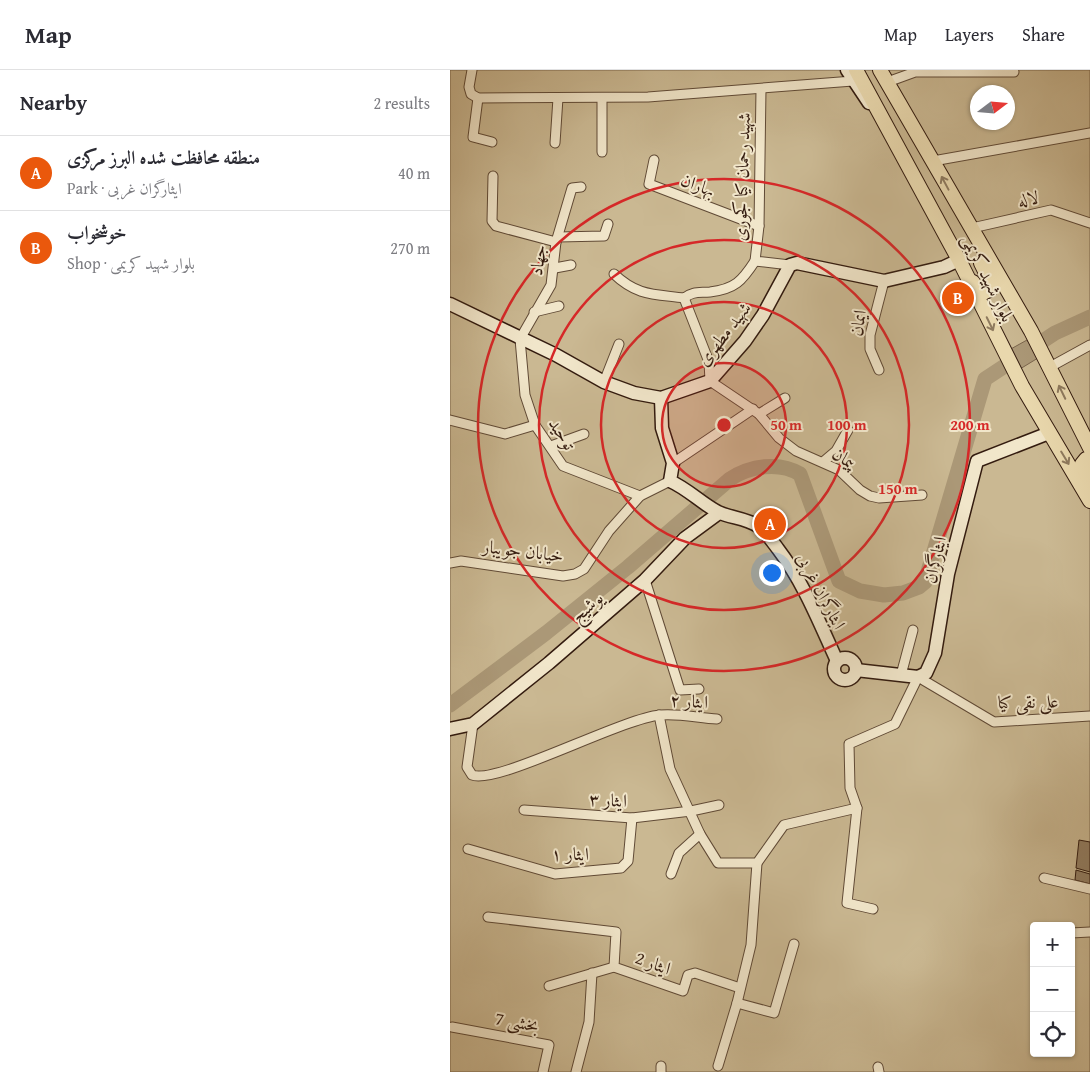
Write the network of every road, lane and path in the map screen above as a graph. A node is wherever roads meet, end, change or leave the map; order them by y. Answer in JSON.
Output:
{"nodes":[{"id":1,"x":472,"y":70,"type":"edge"},
{"id":2,"x":880,"y":70,"type":"edge"},
{"id":3,"x":1014,"y":72,"type":"dead end"},
{"id":4,"x":852,"y":74,"type":"edge"},
{"id":5,"x":891,"y":75,"type":"edge"},
{"id":6,"x":761,"y":89,"type":"junction"},
{"id":7,"x":478,"y":98,"type":"junction"},
{"id":8,"x":558,"y":98,"type":"junction"},
{"id":9,"x":602,"y":98,"type":"junction"},
{"id":10,"x":913,"y":129,"type":"junction"},
{"id":11,"x":1090,"y":133,"type":"edge"},
{"id":12,"x":492,"y":142,"type":"dead end"},
{"id":13,"x":554,"y":143,"type":"dead end"},
{"id":14,"x":602,"y":152,"type":"dead end"},
{"id":15,"x":654,"y":160,"type":"dead end"},
{"id":16,"x":933,"y":161,"type":"junction"},
{"id":17,"x":912,"y":172,"type":"junction"},
{"id":18,"x":493,"y":176,"type":"dead end"},
{"id":19,"x":581,"y":187,"type":"dead end"},
{"id":20,"x":956,"y":203,"type":"junction"},
{"id":21,"x":1090,"y":223,"type":"edge"},
{"id":22,"x":608,"y":224,"type":"dead end"},
{"id":23,"x":759,"y":226,"type":"junction"},
{"id":24,"x":972,"y":228,"type":"junction"},
{"id":25,"x":557,"y":240,"type":"junction"},
{"id":26,"x":959,"y":260,"type":"junction"},
{"id":27,"x":756,"y":261,"type":"junction"},
{"id":28,"x":571,"y":265,"type":"dead end"},
{"id":29,"x":790,"y":265,"type":"junction"},
{"id":30,"x":555,"y":268,"type":"junction"},
{"id":31,"x":614,"y":274,"type":"dead end"},
{"id":32,"x":884,"y":281,"type":"junction"},
{"id":33,"x":684,"y":298,"type":"junction"},
{"id":34,"x":450,"y":304,"type":"edge"},
{"id":35,"x":559,"y":306,"type":"dead end"},
{"id":36,"x":534,"y":312,"type":"junction"},
{"id":37,"x":520,"y":339,"type":"junction"},
{"id":38,"x":619,"y":344,"type":"dead end"},
{"id":39,"x":1090,"y":345,"type":"edge"},
{"id":40,"x":1050,"y":367,"type":"junction"},
{"id":41,"x":879,"y":370,"type":"dead end"},
{"id":42,"x":710,"y":381,"type":"junction"},
{"id":43,"x":604,"y":382,"type":"junction"},
{"id":44,"x":661,"y":398,"type":"junction"},
{"id":45,"x":785,"y":398,"type":"dead end"},
{"id":46,"x":756,"y":411,"type":"junction"},
{"id":47,"x":450,"y":420,"type":"edge"},
{"id":48,"x":535,"y":425,"type":"junction"},
{"id":49,"x":848,"y":430,"type":"dead end"},
{"id":50,"x":1050,"y":433,"type":"junction"},
{"id":51,"x":584,"y":434,"type":"dead end"},
{"id":52,"x":551,"y":446,"type":"junction"},
{"id":53,"x":1090,"y":448,"type":"edge"},
{"id":54,"x":1090,"y":458,"type":"edge"},
{"id":55,"x":823,"y":462,"type":"junction"},
{"id":56,"x":673,"y":463,"type":"junction"},
{"id":57,"x":670,"y":481,"type":"junction"},
{"id":58,"x":1090,"y":482,"type":"edge"},
{"id":59,"x":922,"y":495,"type":"dead end"},
{"id":60,"x":640,"y":496,"type":"junction"},
{"id":61,"x":1090,"y":501,"type":"edge"},
{"id":62,"x":717,"y":512,"type":"junction"},
{"id":63,"x":450,"y":563,"type":"edge"},
{"id":64,"x":645,"y":580,"type":"junction"},
{"id":65,"x":913,"y":630,"type":"dead end"},
{"id":66,"x":837,"y":661,"type":"junction"},
{"id":67,"x":856,"y":670,"type":"junction"},
{"id":68,"x":901,"y":675,"type":"junction"},
{"id":69,"x":918,"y":677,"type":"junction"},
{"id":70,"x":699,"y":689,"type":"dead end"},
{"id":71,"x":659,"y":715,"type":"junction"},
{"id":72,"x":1090,"y":716,"type":"edge"},
{"id":73,"x":717,"y":719,"type":"dead end"},
{"id":74,"x":473,"y":724,"type":"junction"},
{"id":75,"x":450,"y":729,"type":"edge"},
{"id":76,"x":719,"y":805,"type":"dead end"},
{"id":77,"x":857,"y":808,"type":"junction"},
{"id":78,"x":524,"y":810,"type":"dead end"},
{"id":79,"x":691,"y":811,"type":"junction"},
{"id":80,"x":632,"y":818,"type":"junction"},
{"id":81,"x":700,"y":834,"type":"junction"},
{"id":82,"x":468,"y":849,"type":"dead end"},
{"id":83,"x":757,"y":863,"type":"junction"},
{"id":84,"x":671,"y":874,"type":"dead end"},
{"id":85,"x":1044,"y":878,"type":"dead end"},
{"id":86,"x":1090,"y":889,"type":"edge"},
{"id":87,"x":873,"y":909,"type":"dead end"},
{"id":88,"x":488,"y":918,"type":"dead end"},
{"id":89,"x":1090,"y":932,"type":"edge"},
{"id":90,"x":1075,"y":933,"type":"edge"},
{"id":91,"x":794,"y":944,"type":"dead end"},
{"id":92,"x":614,"y":967,"type":"junction"},
{"id":93,"x":592,"y":973,"type":"junction"},
{"id":94,"x":549,"y":986,"type":"dead end"},
{"id":95,"x":740,"y":988,"type":"junction"},
{"id":96,"x":737,"y":1003,"type":"junction"},
{"id":97,"x":452,"y":1027,"type":"dead end"},
{"id":98,"x":718,"y":1066,"type":"dead end"},
{"id":99,"x":543,"y":1072,"type":"edge"},
{"id":100,"x":576,"y":1072,"type":"edge"}],
"edges":[{"from":1,"to":7,"type":"street"},
{"from":2,"to":10,"type":"main road","name":"بلوار شهید کریمی"},
{"from":3,"to":5,"type":"street"},
{"from":4,"to":6,"type":"street"},
{"from":4,"to":17,"type":"main road","name":"بلوار شهید کریمی"},
{"from":5,"to":10,"type":"main road","name":"بلوار شهید کریمی"},
{"from":6,"to":9,"type":"street"},
{"from":6,"to":23,"type":"street","name":"شهید رحمان کیا کجوری"},
{"from":7,"to":8,"type":"street"},
{"from":7,"to":12,"type":"street"},
{"from":8,"to":9,"type":"street"},
{"from":8,"to":13,"type":"street"},
{"from":9,"to":14,"type":"street"},
{"from":10,"to":16,"type":"main road","name":"بلوار شهید کریمی"},
{"from":11,"to":16,"type":"street"},
{"from":15,"to":23,"type":"street","name":"بهاران"},
{"from":16,"to":17,"type":"main road"},
{"from":20,"to":16,"type":"main road","name":"بلوار شهید کریمی","one_way":true},
{"from":17,"to":26,"type":"main road","name":"بلوار شهید کریمی"},
{"from":18,"to":25,"type":"street"},
{"from":19,"to":25,"type":"street","name":"جهاد"},
{"from":20,"to":24,"type":"main road","name":"بلوار شهید کریمی"},
{"from":20,"to":26,"type":"main road"},
{"from":21,"to":24,"type":"street","name":"لاله"},
{"from":22,"to":25,"type":"street"},
{"from":23,"to":27,"type":"street","name":"شهید رحمان کیا کجوری"},
{"from":24,"to":40,"type":"main road","name":"بلوار شهید کریمی"},
{"from":25,"to":30,"type":"street","name":"جهاد"},
{"from":26,"to":32,"type":"street"},
{"from":26,"to":50,"type":"main road","name":"بلوار شهید کریمی","one_way":true},
{"from":27,"to":29,"type":"street","name":"شهید رحمان کیا کجوری"},
{"from":27,"to":33,"type":"street"},
{"from":28,"to":30,"type":"street"},
{"from":29,"to":32,"type":"street"},
{"from":29,"to":42,"type":"street","name":"شهید مطهری"},
{"from":30,"to":36,"type":"street","name":"جهاد"},
{"from":31,"to":33,"type":"street"},
{"from":32,"to":41,"type":"street","name":"ایمان"},
{"from":33,"to":42,"type":"street"},
{"from":34,"to":37,"type":"street","name":"شهید مطهری"},
{"from":35,"to":36,"type":"street"},
{"from":36,"to":37,"type":"street","name":"جهاد"},
{"from":37,"to":43,"type":"street","name":"شهید مطهری"},
{"from":37,"to":48,"type":"street","name":"توحید"},
{"from":38,"to":43,"type":"street"},
{"from":39,"to":40,"type":"street"},
{"from":53,"to":40,"type":"main road","one_way":true},
{"from":42,"to":44,"type":"street","name":"شهید مطهری"},
{"from":42,"to":46,"type":"street","name":"پیمان"},
{"from":43,"to":44,"type":"street","name":"شهید مطهری"},
{"from":44,"to":56,"type":"street"},
{"from":45,"to":46,"type":"street"},
{"from":46,"to":55,"type":"street","name":"پیمان"},
{"from":46,"to":56,"type":"street"},
{"from":47,"to":48,"type":"street"},
{"from":48,"to":52,"type":"street","name":"توحید"},
{"from":49,"to":55,"type":"street"},
{"from":50,"to":61,"type":"main road","name":"بلوار شهید کریمی","one_way":true},
{"from":50,"to":69,"type":"street","name":"ایثارگران"},
{"from":51,"to":52,"type":"street"},
{"from":52,"to":60,"type":"street","name":"توحید"},
{"from":54,"to":58,"type":"main road"},
{"from":55,"to":59,"type":"street","name":"پیمان"},
{"from":56,"to":57,"type":"street"},
{"from":57,"to":60,"type":"street","name":"خیابان جویبار"},
{"from":57,"to":62,"type":"street"},
{"from":60,"to":63,"type":"street","name":"خیابان جویبار"},
{"from":62,"to":64,"type":"street","name":"یوشیج"},
{"from":62,"to":66,"type":"street","name":"ایثارگران غربی"},
{"from":64,"to":70,"type":"street"},
{"from":64,"to":74,"type":"street","name":"یوشیج"},
{"from":65,"to":68,"type":"street"},
{"from":66,"to":67,"type":"street"},
{"from":66,"to":67,"type":"street"},
{"from":67,"to":68,"type":"street"},
{"from":68,"to":69,"type":"street"},
{"from":69,"to":72,"type":"street","name":"علی نقی کیا"},
{"from":69,"to":77,"type":"street"},
{"from":71,"to":73,"type":"street","name":"ایثار ۲"},
{"from":71,"to":74,"type":"street"},
{"from":71,"to":79,"type":"street"},
{"from":74,"to":75,"type":"street"},
{"from":76,"to":79,"type":"street","name":"ایثار ۳"},
{"from":77,"to":83,"type":"street"},
{"from":77,"to":87,"type":"street"},
{"from":78,"to":80,"type":"street","name":"ایثار ۳"},
{"from":79,"to":80,"type":"street","name":"ایثار ۳"},
{"from":79,"to":81,"type":"street"},
{"from":80,"to":82,"type":"street","name":"ایثار ۱"},
{"from":81,"to":83,"type":"street"},
{"from":81,"to":84,"type":"street"},
{"from":83,"to":95,"type":"street"},
{"from":85,"to":86,"type":"street"},
{"from":88,"to":92,"type":"street","name":"ایثار 2"},
{"from":89,"to":90,"type":"street"},
{"from":91,"to":96,"type":"street"},
{"from":92,"to":93,"type":"street"},
{"from":92,"to":95,"type":"street","name":"ایثار 2"},
{"from":93,"to":94,"type":"street"},
{"from":93,"to":100,"type":"street"},
{"from":95,"to":96,"type":"street"},
{"from":96,"to":98,"type":"street"},
{"from":97,"to":99,"type":"street","name":"بخشی 7"}]}
